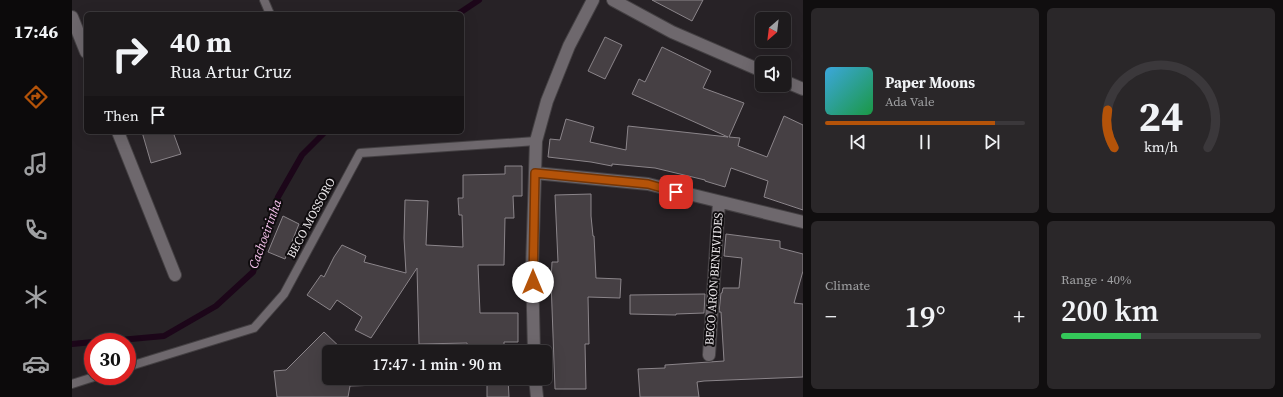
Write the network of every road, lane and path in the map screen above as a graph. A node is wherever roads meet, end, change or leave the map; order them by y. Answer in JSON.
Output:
{"nodes":[{"id":1,"x":264,"y":0,"type":"edge"},
{"id":2,"x":593,"y":0,"type":"edge"},
{"id":3,"x":613,"y":0,"type":"edge"},
{"id":4,"x":269,"y":12,"type":"edge"},
{"id":5,"x":72,"y":17,"type":"edge"},
{"id":6,"x":84,"y":47,"type":"edge"},
{"id":7,"x":755,"y":68,"type":"edge"},
{"id":8,"x":791,"y":84,"type":"edge"},
{"id":9,"x":803,"y":89,"type":"edge"},
{"id":10,"x":119,"y":134,"type":"edge"},
{"id":11,"x":536,"y":141,"type":"junction"},
{"id":12,"x":535,"y":173,"type":"junction"},
{"id":13,"x":719,"y":202,"type":"junction"},
{"id":14,"x":803,"y":222,"type":"edge"},
{"id":15,"x":175,"y":275,"type":"dead end"},
{"id":16,"x":534,"y":345,"type":"edge"},
{"id":17,"x":709,"y":355,"type":"dead end"},
{"id":18,"x":136,"y":364,"type":"edge"},
{"id":19,"x":84,"y":380,"type":"edge"},
{"id":20,"x":72,"y":384,"type":"edge"},
{"id":21,"x":536,"y":385,"type":"edge"},
{"id":22,"x":537,"y":397,"type":"edge"}],
"edges":[{"from":1,"to":4,"type":"lane"},
{"from":2,"to":11,"type":"street"},
{"from":3,"to":7,"type":"street"},
{"from":5,"to":6,"type":"street"},
{"from":8,"to":9,"type":"street"},
{"from":10,"to":15,"type":"street"},
{"from":11,"to":12,"type":"street"},
{"from":11,"to":18,"type":"lane","name":"BECO MOSSORO"},
{"from":12,"to":13,"type":"street"},
{"from":12,"to":16,"type":"street"},
{"from":13,"to":14,"type":"street"},
{"from":13,"to":17,"type":"street","name":"BECO ARON BENEVIDES"},
{"from":19,"to":20,"type":"lane"},
{"from":21,"to":22,"type":"street"}]}
